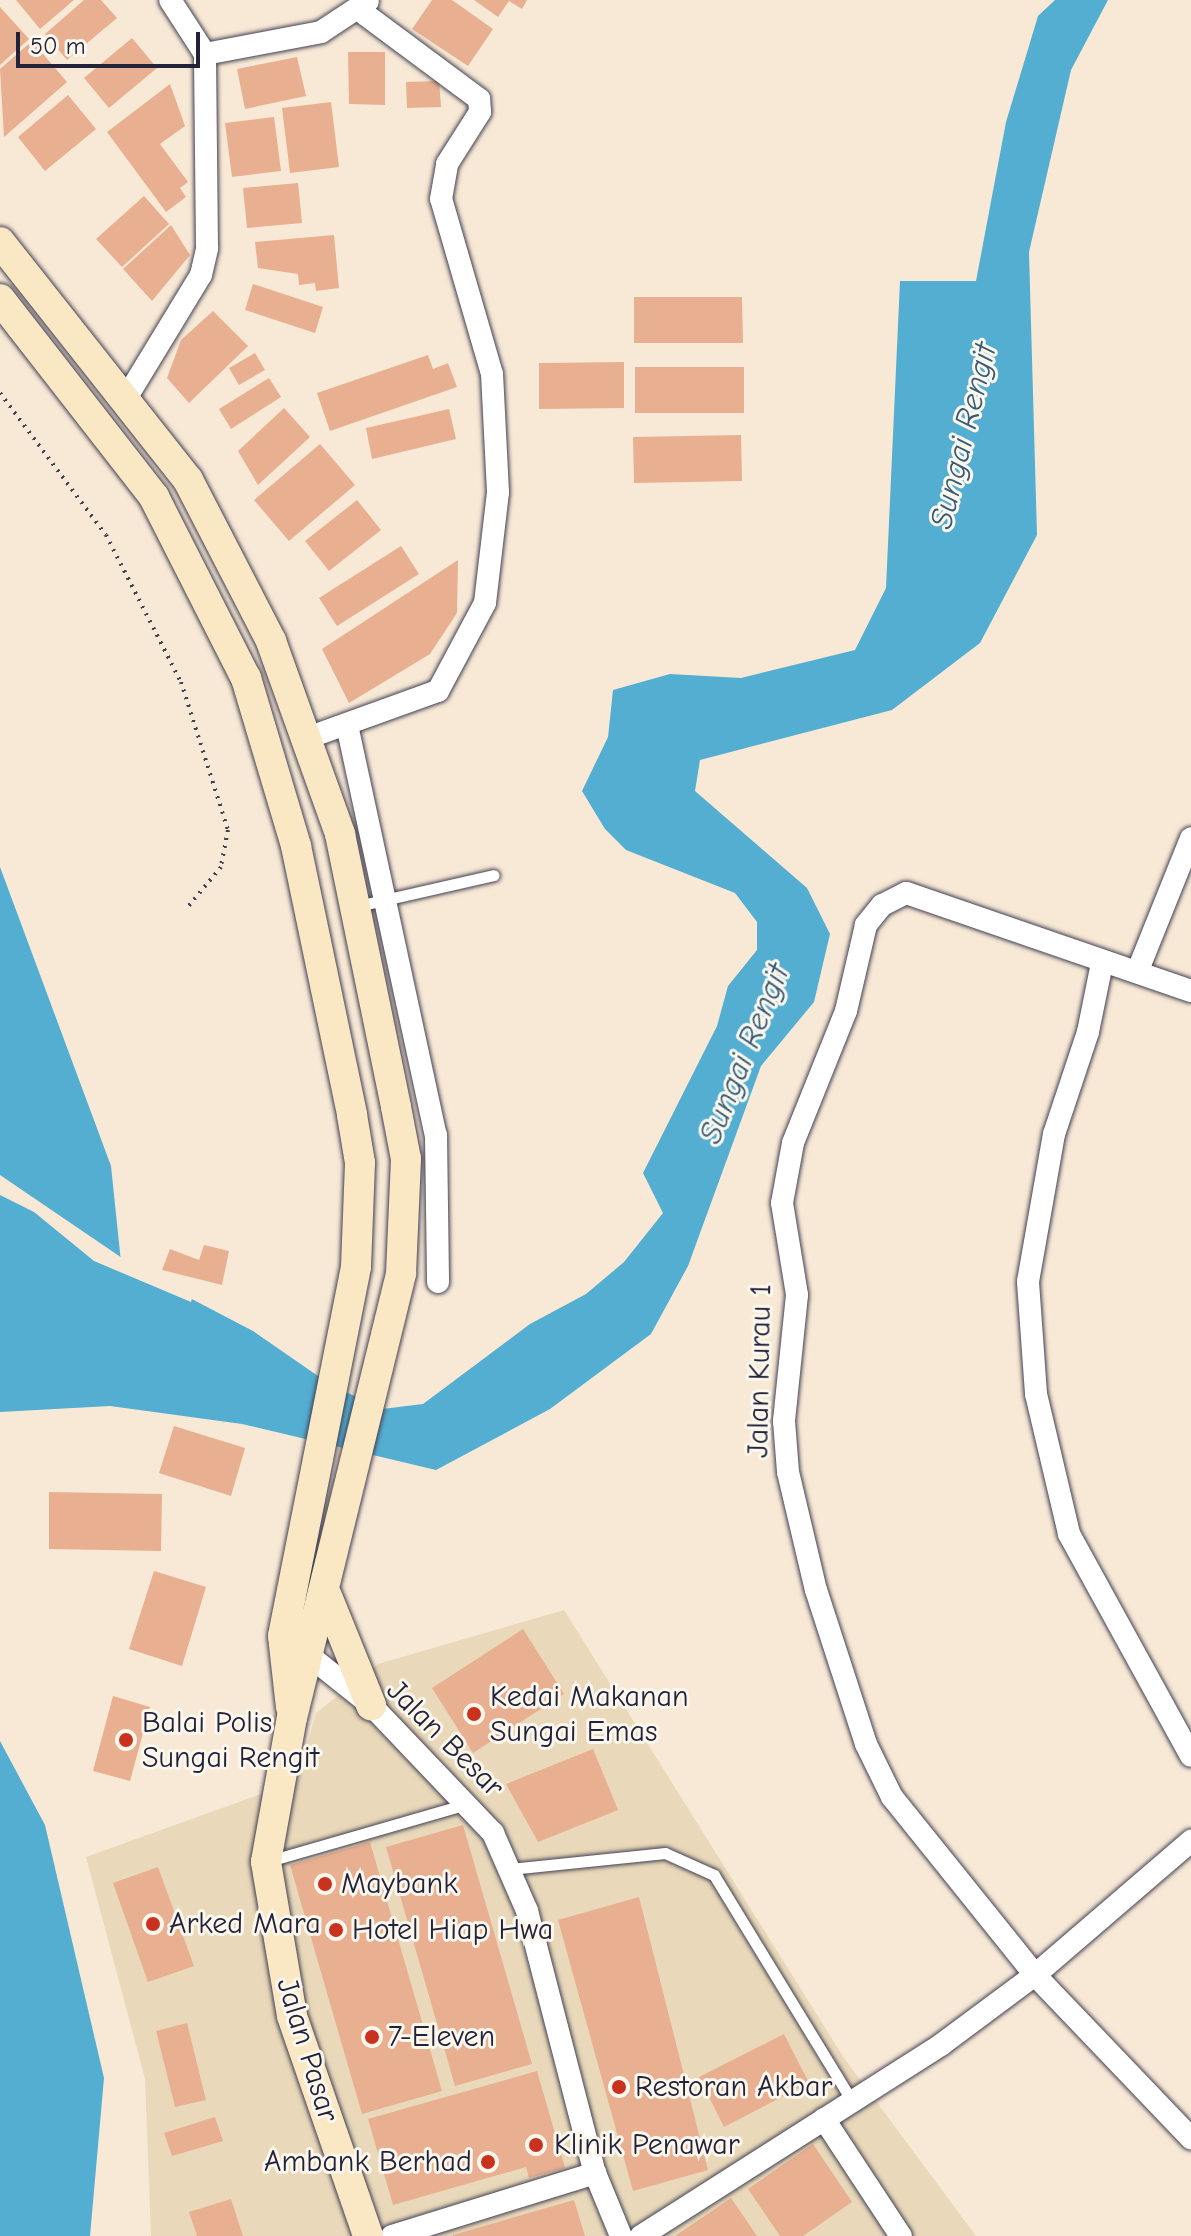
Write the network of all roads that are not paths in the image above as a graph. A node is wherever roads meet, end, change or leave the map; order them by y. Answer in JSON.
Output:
{"nodes":[{"id":1,"x":170,"y":0,"type":"edge"},
{"id":2,"x":364,"y":5,"type":"edge"},
{"id":3,"x":205,"y":54,"type":"junction"},
{"id":4,"x":0,"y":242,"type":"edge"},
{"id":5,"x":0,"y":299,"type":"edge"},
{"id":6,"x":128,"y":395,"type":"junction"},
{"id":7,"x":347,"y":725,"type":"junction"},
{"id":8,"x":310,"y":737,"type":"junction"},
{"id":9,"x":1191,"y":838,"type":"edge"},
{"id":10,"x":494,"y":875,"type":"dead end"},
{"id":11,"x":385,"y":900,"type":"junction"},
{"id":12,"x":355,"y":906,"type":"junction"},
{"id":13,"x":1102,"y":963,"type":"junction"},
{"id":14,"x":1138,"y":970,"type":"junction"},
{"id":15,"x":1191,"y":991,"type":"edge"},
{"id":16,"x":438,"y":1282,"type":"dead end"},
{"id":17,"x":326,"y":1590,"type":"junction"},
{"id":18,"x":283,"y":1636,"type":"junction"},
{"id":19,"x":312,"y":1656,"type":"junction"},
{"id":20,"x":371,"y":1705,"type":"junction"},
{"id":21,"x":292,"y":1717,"type":"junction"},
{"id":22,"x":1191,"y":1756,"type":"edge"},
{"id":23,"x":472,"y":1803,"type":"junction"},
{"id":24,"x":1191,"y":1841,"type":"edge"},
{"id":25,"x":266,"y":1862,"type":"junction"},
{"id":26,"x":510,"y":1869,"type":"junction"},
{"id":27,"x":1035,"y":1975,"type":"junction"},
{"id":28,"x":852,"y":2101,"type":"junction"},
{"id":29,"x":824,"y":2119,"type":"junction"},
{"id":30,"x":1191,"y":2138,"type":"edge"},
{"id":31,"x":595,"y":2173,"type":"junction"},
{"id":32,"x":368,"y":2236,"type":"edge"},
{"id":33,"x":392,"y":2236,"type":"edge"},
{"id":34,"x":621,"y":2236,"type":"edge"},
{"id":35,"x":641,"y":2236,"type":"edge"},
{"id":36,"x":901,"y":2236,"type":"edge"}],
"edges":[{"from":1,"to":3,"type":"street"},
{"from":2,"to":3,"type":"street"},
{"from":2,"to":7,"type":"street"},
{"from":3,"to":6,"type":"street"},
{"from":4,"to":6,"type":"main road"},
{"from":5,"to":18,"type":"main road"},
{"from":6,"to":8,"type":"main road"},
{"from":7,"to":8,"type":"street"},
{"from":7,"to":11,"type":"street"},
{"from":8,"to":12,"type":"main road"},
{"from":9,"to":14,"type":"street"},
{"from":10,"to":11,"type":"lane"},
{"from":11,"to":12,"type":"lane"},
{"from":11,"to":16,"type":"street"},
{"from":12,"to":17,"type":"main road"},
{"from":13,"to":14,"type":"street","name":"Jalan Kurau 1"},
{"from":13,"to":22,"type":"street"},
{"from":13,"to":27,"type":"street","name":"Jalan Kurau 1"},
{"from":14,"to":15,"type":"street","name":"Jalan Kurau 1"},
{"from":17,"to":19,"type":"main road"},
{"from":17,"to":20,"type":"main road"},
{"from":18,"to":19,"type":"street","name":"Jalan Besar"},
{"from":18,"to":21,"type":"main road"},
{"from":19,"to":20,"type":"street","name":"Jalan Besar"},
{"from":19,"to":21,"type":"main road"},
{"from":20,"to":23,"type":"street","name":"Jalan Besar"},
{"from":21,"to":25,"type":"main road","name":"Jalan Pasar"},
{"from":23,"to":25,"type":"lane"},
{"from":23,"to":26,"type":"street","name":"Jalan Besar"},
{"from":24,"to":27,"type":"street"},
{"from":25,"to":32,"type":"main road","name":"Jalan Pasar"},
{"from":26,"to":28,"type":"lane"},
{"from":26,"to":31,"type":"street","name":"Jalan Besar"},
{"from":27,"to":28,"type":"street"},
{"from":27,"to":30,"type":"street","name":"Jalan Kurau 1"},
{"from":28,"to":29,"type":"street"},
{"from":29,"to":35,"type":"street"},
{"from":29,"to":36,"type":"street"},
{"from":31,"to":33,"type":"street"},
{"from":31,"to":34,"type":"street","name":"Jalan Besar"}]}
